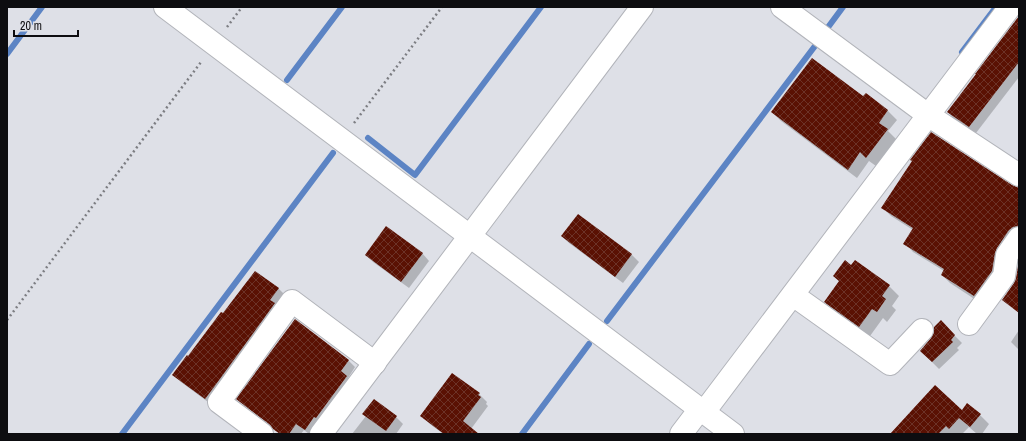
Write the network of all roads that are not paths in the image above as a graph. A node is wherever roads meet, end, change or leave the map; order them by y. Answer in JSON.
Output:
{"nodes":[{"id":1,"x":165,"y":7,"type":"edge"},
{"id":2,"x":642,"y":7,"type":"edge"},
{"id":3,"x":782,"y":7,"type":"edge"},
{"id":4,"x":1010,"y":7,"type":"edge"},
{"id":5,"x":928,"y":115,"type":"junction"},
{"id":6,"x":1019,"y":175,"type":"edge"},
{"id":7,"x":470,"y":236,"type":"junction"},
{"id":8,"x":1019,"y":238,"type":"edge"},
{"id":9,"x":793,"y":295,"type":"junction"},
{"id":10,"x":969,"y":324,"type":"dead end"},
{"id":11,"x":922,"y":330,"type":"dead end"},
{"id":12,"x":375,"y":363,"type":"junction"},
{"id":13,"x":702,"y":411,"type":"junction"},
{"id":14,"x":262,"y":434,"type":"edge"},
{"id":15,"x":321,"y":434,"type":"edge"},
{"id":16,"x":681,"y":434,"type":"edge"},
{"id":17,"x":733,"y":434,"type":"edge"}],
"edges":[{"from":1,"to":7,"type":"street"},
{"from":2,"to":7,"type":"street"},
{"from":3,"to":5,"type":"street"},
{"from":4,"to":5,"type":"street"},
{"from":5,"to":6,"type":"street"},
{"from":5,"to":9,"type":"street"},
{"from":7,"to":12,"type":"street"},
{"from":7,"to":13,"type":"street"},
{"from":8,"to":10,"type":"street"},
{"from":9,"to":11,"type":"street"},
{"from":9,"to":13,"type":"street"},
{"from":12,"to":14,"type":"street"},
{"from":12,"to":15,"type":"street"},
{"from":13,"to":16,"type":"street"},
{"from":13,"to":17,"type":"street"}]}
